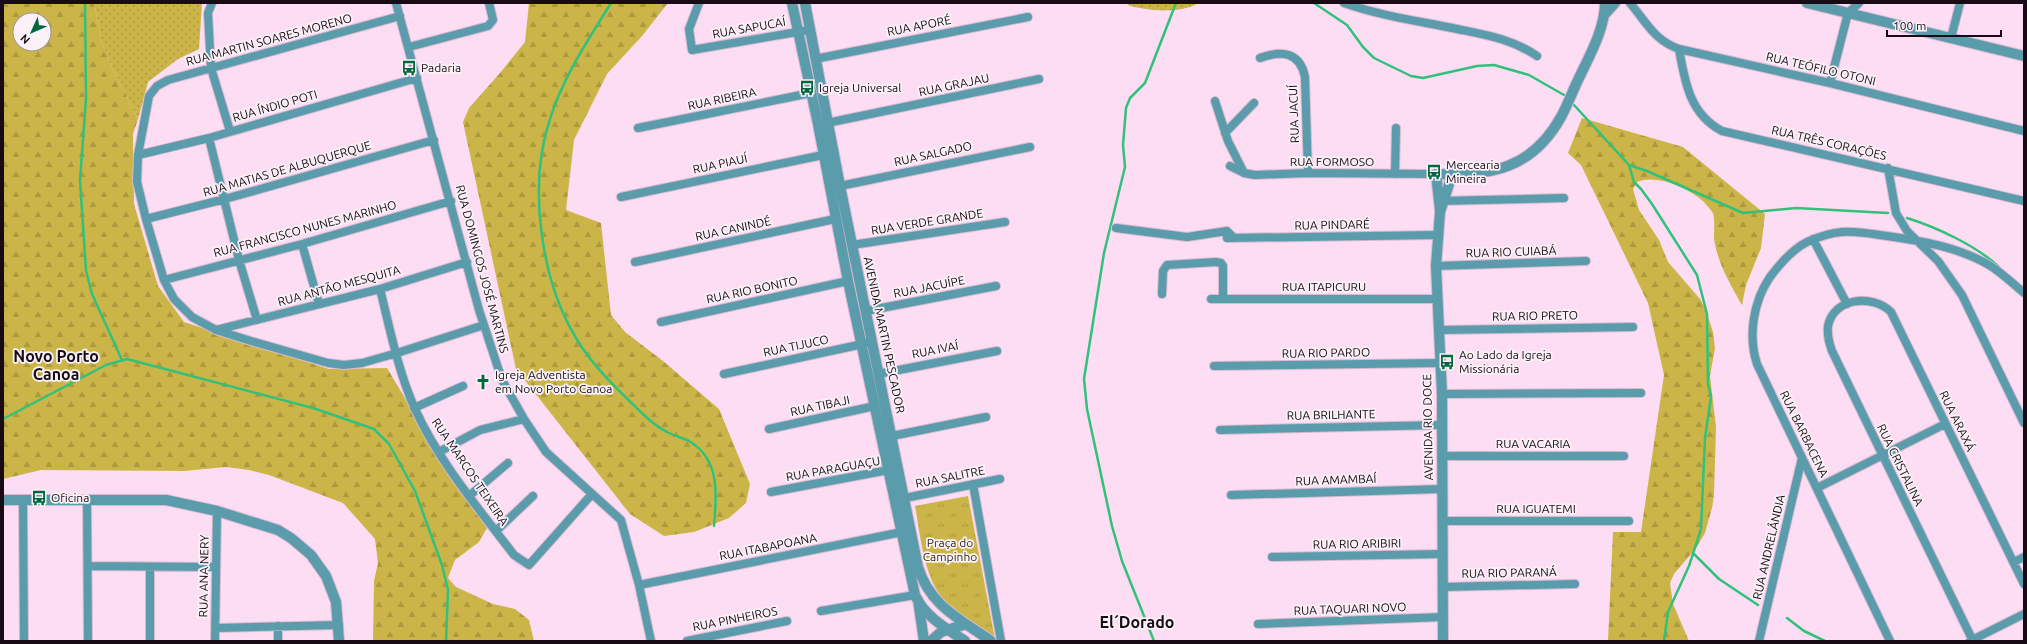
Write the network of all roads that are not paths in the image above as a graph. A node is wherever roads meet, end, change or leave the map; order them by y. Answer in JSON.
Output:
{"nodes":[{"id":1,"x":212,"y":3,"type":"edge"},
{"id":2,"x":396,"y":3,"type":"edge"},
{"id":3,"x":489,"y":3,"type":"edge"},
{"id":4,"x":699,"y":3,"type":"edge"},
{"id":5,"x":792,"y":3,"type":"edge"},
{"id":6,"x":804,"y":3,"type":"edge"},
{"id":7,"x":1344,"y":3,"type":"edge"},
{"id":8,"x":1605,"y":3,"type":"edge"},
{"id":9,"x":1615,"y":3,"type":"edge"},
{"id":10,"x":1630,"y":3,"type":"edge"},
{"id":11,"x":1807,"y":3,"type":"edge"},
{"id":12,"x":1859,"y":3,"type":"edge"},
{"id":13,"x":1960,"y":3,"type":"edge"},
{"id":14,"x":1848,"y":13,"type":"junction"},
{"id":15,"x":1605,"y":14,"type":"junction"},
{"id":16,"x":400,"y":16,"type":"junction"},
{"id":17,"x":1028,"y":17,"type":"dead end"},
{"id":18,"x":809,"y":30,"type":"junction"},
{"id":19,"x":798,"y":32,"type":"junction"},
{"id":20,"x":1951,"y":38,"type":"junction"},
{"id":21,"x":409,"y":47,"type":"junction"},
{"id":22,"x":1680,"y":49,"type":"junction"},
{"id":23,"x":1537,"y":56,"type":"dead end"},
{"id":24,"x":2024,"y":56,"type":"edge"},
{"id":25,"x":1260,"y":58,"type":"dead end"},
{"id":26,"x":815,"y":59,"type":"junction"},
{"id":27,"x":211,"y":68,"type":"junction"},
{"id":28,"x":417,"y":78,"type":"junction"},
{"id":29,"x":1039,"y":80,"type":"dead end"},
{"id":30,"x":1830,"y":83,"type":"junction"},
{"id":31,"x":811,"y":93,"type":"junction"},
{"id":32,"x":1215,"y":101,"type":"dead end"},
{"id":33,"x":1254,"y":103,"type":"dead end"},
{"id":34,"x":827,"y":123,"type":"junction"},
{"id":35,"x":638,"y":128,"type":"dead end"},
{"id":36,"x":1396,"y":128,"type":"dead end"},
{"id":37,"x":230,"y":131,"type":"junction"},
{"id":38,"x":2024,"y":131,"type":"edge"},
{"id":39,"x":1225,"y":133,"type":"junction"},
{"id":40,"x":209,"y":138,"type":"junction"},
{"id":41,"x":434,"y":140,"type":"junction"},
{"id":42,"x":1030,"y":147,"type":"dead end"},
{"id":43,"x":138,"y":155,"type":"junction"},
{"id":44,"x":823,"y":155,"type":"junction"},
{"id":45,"x":1230,"y":166,"type":"dead end"},
{"id":46,"x":1888,"y":168,"type":"junction"},
{"id":47,"x":1244,"y":173,"type":"junction"},
{"id":48,"x":1308,"y":173,"type":"junction"},
{"id":49,"x":1395,"y":174,"type":"junction"},
{"id":50,"x":1436,"y":174,"type":"junction"},
{"id":51,"x":1452,"y":175,"type":"junction"},
{"id":52,"x":840,"y":186,"type":"junction"},
{"id":53,"x":830,"y":192,"type":"junction"},
{"id":54,"x":621,"y":197,"type":"dead end"},
{"id":55,"x":1564,"y":198,"type":"dead end"},
{"id":56,"x":225,"y":199,"type":"junction"},
{"id":57,"x":451,"y":201,"type":"junction"},
{"id":58,"x":1441,"y":201,"type":"junction"},
{"id":59,"x":2024,"y":201,"type":"edge"},
{"id":60,"x":846,"y":214,"type":"junction"},
{"id":61,"x":146,"y":219,"type":"junction"},
{"id":62,"x":835,"y":219,"type":"junction"},
{"id":63,"x":1005,"y":222,"type":"dead end"},
{"id":64,"x":1116,"y":228,"type":"dead end"},
{"id":65,"x":1437,"y":235,"type":"junction"},
{"id":66,"x":1915,"y":240,"type":"junction"},
{"id":67,"x":1809,"y":241,"type":"junction"},
{"id":68,"x":852,"y":242,"type":"junction"},
{"id":69,"x":302,"y":244,"type":"junction"},
{"id":70,"x":239,"y":260,"type":"junction"},
{"id":71,"x":1586,"y":261,"type":"dead end"},
{"id":72,"x":467,"y":262,"type":"junction"},
{"id":73,"x":636,"y":262,"type":"dead end"},
{"id":74,"x":1436,"y":266,"type":"junction"},
{"id":75,"x":164,"y":280,"type":"junction"},
{"id":76,"x":848,"y":281,"type":"junction"},
{"id":77,"x":2008,"y":281,"type":"junction"},
{"id":78,"x":996,"y":286,"type":"dead end"},
{"id":79,"x":380,"y":289,"type":"junction"},
{"id":80,"x":2024,"y":293,"type":"edge"},
{"id":81,"x":1162,"y":294,"type":"dead end"},
{"id":82,"x":1211,"y":299,"type":"dead end"},
{"id":83,"x":1223,"y":299,"type":"junction"},
{"id":84,"x":1436,"y":299,"type":"junction"},
{"id":85,"x":2024,"y":299,"type":"edge"},
{"id":86,"x":320,"y":304,"type":"junction"},
{"id":87,"x":1847,"y":304,"type":"junction"},
{"id":88,"x":866,"y":311,"type":"junction"},
{"id":89,"x":257,"y":320,"type":"junction"},
{"id":90,"x":661,"y":322,"type":"dead end"},
{"id":91,"x":484,"y":325,"type":"junction"},
{"id":92,"x":1633,"y":327,"type":"dead end"},
{"id":93,"x":216,"y":330,"type":"junction"},
{"id":94,"x":1438,"y":330,"type":"junction"},
{"id":95,"x":872,"y":342,"type":"junction"},
{"id":96,"x":861,"y":344,"type":"junction"},
{"id":97,"x":997,"y":351,"type":"dead end"},
{"id":98,"x":397,"y":353,"type":"junction"},
{"id":99,"x":1439,"y":363,"type":"junction"},
{"id":100,"x":1214,"y":366,"type":"dead end"},
{"id":101,"x":724,"y":374,"type":"dead end"},
{"id":102,"x":878,"y":374,"type":"junction"},
{"id":103,"x":463,"y":386,"type":"dead end"},
{"id":104,"x":1641,"y":393,"type":"dead end"},
{"id":105,"x":1442,"y":394,"type":"junction"},
{"id":106,"x":876,"y":406,"type":"junction"},
{"id":107,"x":414,"y":408,"type":"junction"},
{"id":108,"x":986,"y":418,"type":"dead end"},
{"id":109,"x":524,"y":419,"type":"junction"},
{"id":110,"x":1945,"y":424,"type":"junction"},
{"id":111,"x":2024,"y":424,"type":"edge"},
{"id":112,"x":1441,"y":425,"type":"junction"},
{"id":113,"x":770,"y":429,"type":"dead end"},
{"id":114,"x":1220,"y":430,"type":"dead end"},
{"id":115,"x":892,"y":436,"type":"junction"},
{"id":116,"x":439,"y":452,"type":"junction"},
{"id":117,"x":1442,"y":456,"type":"junction"},
{"id":118,"x":1624,"y":456,"type":"dead end"},
{"id":119,"x":1883,"y":456,"type":"junction"},
{"id":120,"x":1802,"y":458,"type":"junction"},
{"id":121,"x":508,"y":463,"type":"dead end"},
{"id":122,"x":894,"y":470,"type":"junction"},
{"id":123,"x":1000,"y":479,"type":"dead end"},
{"id":124,"x":973,"y":484,"type":"junction"},
{"id":125,"x":1817,"y":488,"type":"junction"},
{"id":126,"x":1442,"y":489,"type":"junction"},
{"id":127,"x":771,"y":492,"type":"dead end"},
{"id":128,"x":592,"y":494,"type":"junction"},
{"id":129,"x":1231,"y":495,"type":"dead end"},
{"id":130,"x":469,"y":496,"type":"junction"},
{"id":131,"x":533,"y":496,"type":"dead end"},
{"id":132,"x":905,"y":498,"type":"junction"},
{"id":133,"x":3,"y":500,"type":"edge"},
{"id":134,"x":24,"y":500,"type":"junction"},
{"id":135,"x":87,"y":500,"type":"junction"},
{"id":136,"x":217,"y":511,"type":"junction"},
{"id":137,"x":1442,"y":521,"type":"junction"},
{"id":138,"x":1629,"y":521,"type":"dead end"},
{"id":139,"x":496,"y":531,"type":"junction"},
{"id":140,"x":902,"y":532,"type":"junction"},
{"id":141,"x":1443,"y":554,"type":"junction"},
{"id":142,"x":1272,"y":557,"type":"dead end"},
{"id":143,"x":2024,"y":557,"type":"edge"},
{"id":144,"x":2014,"y":562,"type":"junction"},
{"id":145,"x":88,"y":566,"type":"junction"},
{"id":146,"x":150,"y":566,"type":"junction"},
{"id":147,"x":216,"y":567,"type":"junction"},
{"id":148,"x":1575,"y":584,"type":"dead end"},
{"id":149,"x":2024,"y":584,"type":"edge"},
{"id":150,"x":639,"y":585,"type":"junction"},
{"id":151,"x":1443,"y":587,"type":"junction"},
{"id":152,"x":917,"y":598,"type":"junction"},
{"id":153,"x":821,"y":611,"type":"dead end"},
{"id":154,"x":2024,"y":614,"type":"edge"},
{"id":155,"x":1443,"y":617,"type":"junction"},
{"id":156,"x":787,"y":621,"type":"dead end"},
{"id":157,"x":966,"y":624,"type":"junction"},
{"id":158,"x":1258,"y":624,"type":"dead end"},
{"id":159,"x":278,"y":626,"type":"junction"},
{"id":160,"x":339,"y":626,"type":"junction"},
{"id":161,"x":216,"y":628,"type":"junction"},
{"id":162,"x":947,"y":629,"type":"junction"},
{"id":163,"x":987,"y":640,"type":"edge"},
{"id":164,"x":24,"y":641,"type":"edge"},
{"id":165,"x":88,"y":641,"type":"edge"},
{"id":166,"x":150,"y":641,"type":"edge"},
{"id":167,"x":215,"y":641,"type":"edge"},
{"id":168,"x":278,"y":641,"type":"edge"},
{"id":169,"x":339,"y":641,"type":"edge"},
{"id":170,"x":651,"y":641,"type":"edge"},
{"id":171,"x":687,"y":641,"type":"edge"},
{"id":172,"x":924,"y":641,"type":"edge"},
{"id":173,"x":931,"y":641,"type":"edge"},
{"id":174,"x":965,"y":641,"type":"edge"},
{"id":175,"x":1001,"y":641,"type":"edge"},
{"id":176,"x":1443,"y":641,"type":"edge"},
{"id":177,"x":1759,"y":641,"type":"edge"},
{"id":178,"x":1890,"y":641,"type":"edge"},
{"id":179,"x":1972,"y":641,"type":"edge"}],
"edges":[{"from":1,"to":27,"type":"street"},
{"from":2,"to":16,"type":"street","name":"RUA DOMINGOS JOSÉ MARTINS"},
{"from":3,"to":21,"type":"street"},
{"from":4,"to":19,"type":"street","name":"RUA SAPUCAÍ"},
{"from":5,"to":19,"type":"street","name":"AVENIDA MARTIN PESCADOR"},
{"from":6,"to":18,"type":"street","name":"AVENIDA MARTIN PESCADOR"},
{"from":7,"to":23,"type":"street"},
{"from":8,"to":15,"type":"street"},
{"from":9,"to":15,"type":"street"},
{"from":10,"to":22,"type":"street","name":"RUA TEÓFILO OTONI"},
{"from":11,"to":14,"type":"street"},
{"from":12,"to":14,"type":"street"},
{"from":13,"to":20,"type":"street"},
{"from":14,"to":20,"type":"street"},
{"from":14,"to":30,"type":"street"},
{"from":15,"to":51,"type":"street"},
{"from":16,"to":21,"type":"street","name":"RUA DOMINGOS JOSÉ MARTINS"},
{"from":16,"to":27,"type":"street","name":"RUA MARTIN SOARES MORENO"},
{"from":17,"to":26,"type":"street","name":"RUA APORÉ"},
{"from":18,"to":19,"type":"street","name":"RUA SAPUCAÍ"},
{"from":18,"to":26,"type":"street","name":"AVENIDA MARTIN PESCADOR"},
{"from":19,"to":31,"type":"street","name":"AVENIDA MARTIN PESCADOR"},
{"from":20,"to":24,"type":"street"},
{"from":21,"to":28,"type":"street","name":"RUA DOMINGOS JOSÉ MARTINS"},
{"from":22,"to":30,"type":"street","name":"RUA TEÓFILO OTONI"},
{"from":22,"to":46,"type":"street","name":"RUA TRÊS CORAÇÕES"},
{"from":25,"to":48,"type":"street","name":"RUA JACUÍ"},
{"from":26,"to":34,"type":"street","name":"AVENIDA MARTIN PESCADOR"},
{"from":27,"to":37,"type":"street"},
{"from":27,"to":43,"type":"street","name":"RUA MARTIN SOARES MORENO"},
{"from":28,"to":37,"type":"street","name":"RUA ÍNDIO POTI"},
{"from":28,"to":41,"type":"street","name":"RUA DOMINGOS JOSÉ MARTINS"},
{"from":29,"to":34,"type":"street","name":"RUA GRAJAU"},
{"from":30,"to":38,"type":"street","name":"RUA TEÓFILO OTONI"},
{"from":31,"to":35,"type":"street","name":"RUA RIBEIRA"},
{"from":31,"to":44,"type":"street","name":"AVENIDA MARTIN PESCADOR"},
{"from":32,"to":39,"type":"street"},
{"from":33,"to":39,"type":"street"},
{"from":34,"to":52,"type":"street","name":"AVENIDA MARTIN PESCADOR"},
{"from":36,"to":49,"type":"street"},
{"from":37,"to":40,"type":"street","name":"RUA ÍNDIO POTI"},
{"from":39,"to":47,"type":"street"},
{"from":40,"to":43,"type":"street","name":"RUA ÍNDIO POTI"},
{"from":40,"to":56,"type":"street"},
{"from":41,"to":56,"type":"street","name":"RUA MATIAS DE ALBUQUERQUE"},
{"from":41,"to":57,"type":"street","name":"RUA DOMINGOS JOSÉ MARTINS"},
{"from":42,"to":52,"type":"street","name":"RUA SALGADO"},
{"from":43,"to":61,"type":"street"},
{"from":44,"to":53,"type":"street","name":"AVENIDA MARTIN PESCADOR"},
{"from":44,"to":54,"type":"street","name":"RUA PIAUÍ"},
{"from":45,"to":47,"type":"street","name":"RUA FORMOSO"},
{"from":46,"to":59,"type":"street","name":"RUA TRÊS CORAÇÕES"},
{"from":46,"to":66,"type":"street"},
{"from":47,"to":48,"type":"street","name":"RUA FORMOSO"},
{"from":48,"to":49,"type":"street","name":"RUA FORMOSO"},
{"from":49,"to":50,"type":"street","name":"RUA FORMOSO"},
{"from":50,"to":51,"type":"street"},
{"from":50,"to":58,"type":"street","name":"AVENIDA RIO DOCE"},
{"from":51,"to":58,"type":"street","name":"AVENIDA RIO DOCE"},
{"from":52,"to":60,"type":"street","name":"AVENIDA MARTIN PESCADOR"},
{"from":53,"to":60,"type":"street"},
{"from":53,"to":62,"type":"street","name":"AVENIDA MARTIN PESCADOR"},
{"from":55,"to":58,"type":"street"},
{"from":56,"to":61,"type":"street","name":"RUA MATIAS DE ALBUQUERQUE"},
{"from":56,"to":70,"type":"street"},
{"from":57,"to":69,"type":"street","name":"RUA FRANCISCO NUNES MARINHO"},
{"from":57,"to":72,"type":"street","name":"RUA DOMINGOS JOSÉ MARTINS"},
{"from":58,"to":65,"type":"street","name":"AVENIDA RIO DOCE"},
{"from":60,"to":68,"type":"street","name":"AVENIDA MARTIN PESCADOR"},
{"from":61,"to":75,"type":"street"},
{"from":62,"to":68,"type":"street"},
{"from":62,"to":73,"type":"street","name":"RUA CANINDÉ"},
{"from":62,"to":76,"type":"street","name":"AVENIDA MARTIN PESCADOR"},
{"from":63,"to":68,"type":"street","name":"RUA VERDE GRANDE"},
{"from":64,"to":65,"type":"street","name":"RUA PINDARÉ"},
{"from":65,"to":74,"type":"street","name":"AVENIDA RIO DOCE"},
{"from":66,"to":67,"type":"street"},
{"from":66,"to":77,"type":"street"},
{"from":66,"to":111,"type":"street"},
{"from":67,"to":87,"type":"street"},
{"from":67,"to":120,"type":"street","name":"RUA BARBACENA"},
{"from":68,"to":88,"type":"street","name":"AVENIDA MARTIN PESCADOR"},
{"from":69,"to":70,"type":"street","name":"RUA FRANCISCO NUNES MARINHO"},
{"from":69,"to":86,"type":"street"},
{"from":70,"to":75,"type":"street","name":"RUA FRANCISCO NUNES MARINHO"},
{"from":70,"to":89,"type":"street"},
{"from":71,"to":74,"type":"street","name":"RUA RIO CUIABÁ"},
{"from":72,"to":79,"type":"street","name":"RUA ANTÃO MESQUITA"},
{"from":72,"to":91,"type":"street","name":"RUA DOMINGOS JOSÉ MARTINS"},
{"from":74,"to":84,"type":"street","name":"AVENIDA RIO DOCE"},
{"from":75,"to":93,"type":"street"},
{"from":76,"to":90,"type":"street","name":"RUA RIO BONITO"},
{"from":76,"to":96,"type":"street","name":"AVENIDA MARTIN PESCADOR"},
{"from":77,"to":80,"type":"street"},
{"from":77,"to":85,"type":"street"},
{"from":78,"to":88,"type":"street","name":"RUA JACUÍPE"},
{"from":79,"to":86,"type":"street","name":"RUA ANTÃO MESQUITA"},
{"from":79,"to":98,"type":"street","name":"RUA MARCOS TEIXEIRA"},
{"from":81,"to":83,"type":"street"},
{"from":82,"to":83,"type":"street","name":"RUA ITAPICURU"},
{"from":83,"to":84,"type":"street","name":"RUA ITAPICURU"},
{"from":84,"to":94,"type":"street","name":"AVENIDA RIO DOCE"},
{"from":86,"to":89,"type":"street","name":"RUA ANTÃO MESQUITA"},
{"from":87,"to":110,"type":"street","name":"RUA ARAXÁ"},
{"from":87,"to":119,"type":"street","name":"RUA CRISTALINA"},
{"from":88,"to":95,"type":"street","name":"AVENIDA MARTIN PESCADOR"},
{"from":89,"to":93,"type":"street","name":"RUA ANTÃO MESQUITA"},
{"from":91,"to":98,"type":"street"},
{"from":91,"to":109,"type":"street","name":"RUA DOMINGOS JOSÉ MARTINS"},
{"from":92,"to":94,"type":"street","name":"RUA RIO PRETO"},
{"from":93,"to":98,"type":"street"},
{"from":94,"to":99,"type":"street","name":"AVENIDA RIO DOCE"},
{"from":95,"to":96,"type":"street","name":"RUA TIJUCO"},
{"from":95,"to":102,"type":"street","name":"AVENIDA MARTIN PESCADOR"},
{"from":96,"to":101,"type":"street","name":"RUA TIJUCO"},
{"from":96,"to":106,"type":"street","name":"AVENIDA MARTIN PESCADOR"},
{"from":97,"to":102,"type":"street","name":"RUA IVAÍ"},
{"from":98,"to":107,"type":"street","name":"RUA MARCOS TEIXEIRA"},
{"from":99,"to":100,"type":"street","name":"RUA RIO PARDO"},
{"from":99,"to":105,"type":"street","name":"AVENIDA RIO DOCE"},
{"from":102,"to":115,"type":"street","name":"AVENIDA MARTIN PESCADOR"},
{"from":103,"to":107,"type":"street"},
{"from":104,"to":105,"type":"street"},
{"from":105,"to":112,"type":"street","name":"AVENIDA RIO DOCE"},
{"from":106,"to":113,"type":"street","name":"RUA TIBAJI"},
{"from":106,"to":122,"type":"street","name":"AVENIDA MARTIN PESCADOR"},
{"from":107,"to":116,"type":"street","name":"RUA MARCOS TEIXEIRA"},
{"from":108,"to":115,"type":"street"},
{"from":109,"to":116,"type":"street"},
{"from":109,"to":128,"type":"street","name":"RUA DOMINGOS JOSÉ MARTINS"},
{"from":110,"to":119,"type":"street"},
{"from":110,"to":144,"type":"street","name":"RUA ARAXÁ"},
{"from":112,"to":114,"type":"street","name":"RUA BRILHANTE"},
{"from":112,"to":117,"type":"street","name":"AVENIDA RIO DOCE"},
{"from":115,"to":122,"type":"street","name":"AVENIDA MARTIN PESCADOR"},
{"from":116,"to":130,"type":"street","name":"RUA MARCOS TEIXEIRA"},
{"from":117,"to":118,"type":"street","name":"RUA VACARIA"},
{"from":117,"to":126,"type":"street","name":"AVENIDA RIO DOCE"},
{"from":119,"to":125,"type":"street"},
{"from":119,"to":179,"type":"street","name":"RUA CRISTALINA"},
{"from":120,"to":125,"type":"street","name":"RUA BARBACENA"},
{"from":120,"to":177,"type":"street","name":"RUA ANDRELÂNDIA"},
{"from":121,"to":130,"type":"street"},
{"from":122,"to":127,"type":"street","name":"RUA PARAGUAÇU"},
{"from":122,"to":132,"type":"street","name":"AVENIDA MARTIN PESCADOR"},
{"from":122,"to":140,"type":"street","name":"AVENIDA MARTIN PESCADOR"},
{"from":123,"to":124,"type":"street","name":"RUA SALITRE"},
{"from":124,"to":132,"type":"street","name":"RUA SALITRE"},
{"from":124,"to":175,"type":"street"},
{"from":125,"to":178,"type":"street","name":"RUA BARBACENA"},
{"from":126,"to":129,"type":"street","name":"RUA AMAMBAÍ"},
{"from":126,"to":137,"type":"street","name":"AVENIDA RIO DOCE"},
{"from":128,"to":139,"type":"street","name":"RUA MARCOS TEIXEIRA"},
{"from":128,"to":150,"type":"street","name":"RUA DOMINGOS JOSÉ MARTINS"},
{"from":130,"to":139,"type":"street","name":"RUA MARCOS TEIXEIRA"},
{"from":131,"to":139,"type":"street"},
{"from":132,"to":157,"type":"street","name":"AVENIDA MARTIN PESCADOR"},
{"from":133,"to":134,"type":"street"},
{"from":134,"to":135,"type":"street"},
{"from":134,"to":164,"type":"street"},
{"from":135,"to":136,"type":"street"},
{"from":135,"to":145,"type":"street"},
{"from":136,"to":147,"type":"street","name":"RUA ANA NERY"},
{"from":136,"to":160,"type":"street"},
{"from":137,"to":138,"type":"street","name":"RUA IGUATEMI"},
{"from":137,"to":141,"type":"street","name":"AVENIDA RIO DOCE"},
{"from":140,"to":150,"type":"street","name":"RUA ITABAPOANA"},
{"from":140,"to":152,"type":"street","name":"AVENIDA MARTIN PESCADOR"},
{"from":141,"to":142,"type":"street","name":"RUA RIO ARIBIRI"},
{"from":141,"to":151,"type":"street","name":"AVENIDA RIO DOCE"},
{"from":143,"to":144,"type":"street"},
{"from":144,"to":149,"type":"street","name":"RUA ARAXÁ"},
{"from":145,"to":146,"type":"street"},
{"from":145,"to":165,"type":"street"},
{"from":146,"to":147,"type":"street"},
{"from":146,"to":166,"type":"street"},
{"from":147,"to":161,"type":"street","name":"RUA ANA NERY"},
{"from":148,"to":151,"type":"street","name":"RUA RIO PARANÁ"},
{"from":150,"to":170,"type":"street","name":"RUA DOMINGOS JOSÉ MARTINS"},
{"from":151,"to":155,"type":"street","name":"AVENIDA RIO DOCE"},
{"from":152,"to":153,"type":"street"},
{"from":152,"to":162,"type":"street","name":"AVENIDA MARTIN PESCADOR"},
{"from":152,"to":172,"type":"street"},
{"from":154,"to":179,"type":"street"},
{"from":155,"to":158,"type":"street","name":"RUA TAQUARI NOVO"},
{"from":155,"to":176,"type":"street","name":"AVENIDA RIO DOCE"},
{"from":156,"to":171,"type":"street","name":"RUA PINHEIROS"},
{"from":157,"to":162,"type":"street"},
{"from":157,"to":163,"type":"street","name":"AVENIDA MARTIN PESCADOR"},
{"from":159,"to":160,"type":"street"},
{"from":159,"to":161,"type":"street"},
{"from":159,"to":168,"type":"street"},
{"from":160,"to":169,"type":"street"},
{"from":161,"to":167,"type":"street","name":"RUA ANA NERY"},
{"from":162,"to":173,"type":"street"},
{"from":162,"to":174,"type":"street","name":"AVENIDA MARTIN PESCADOR"}]}
